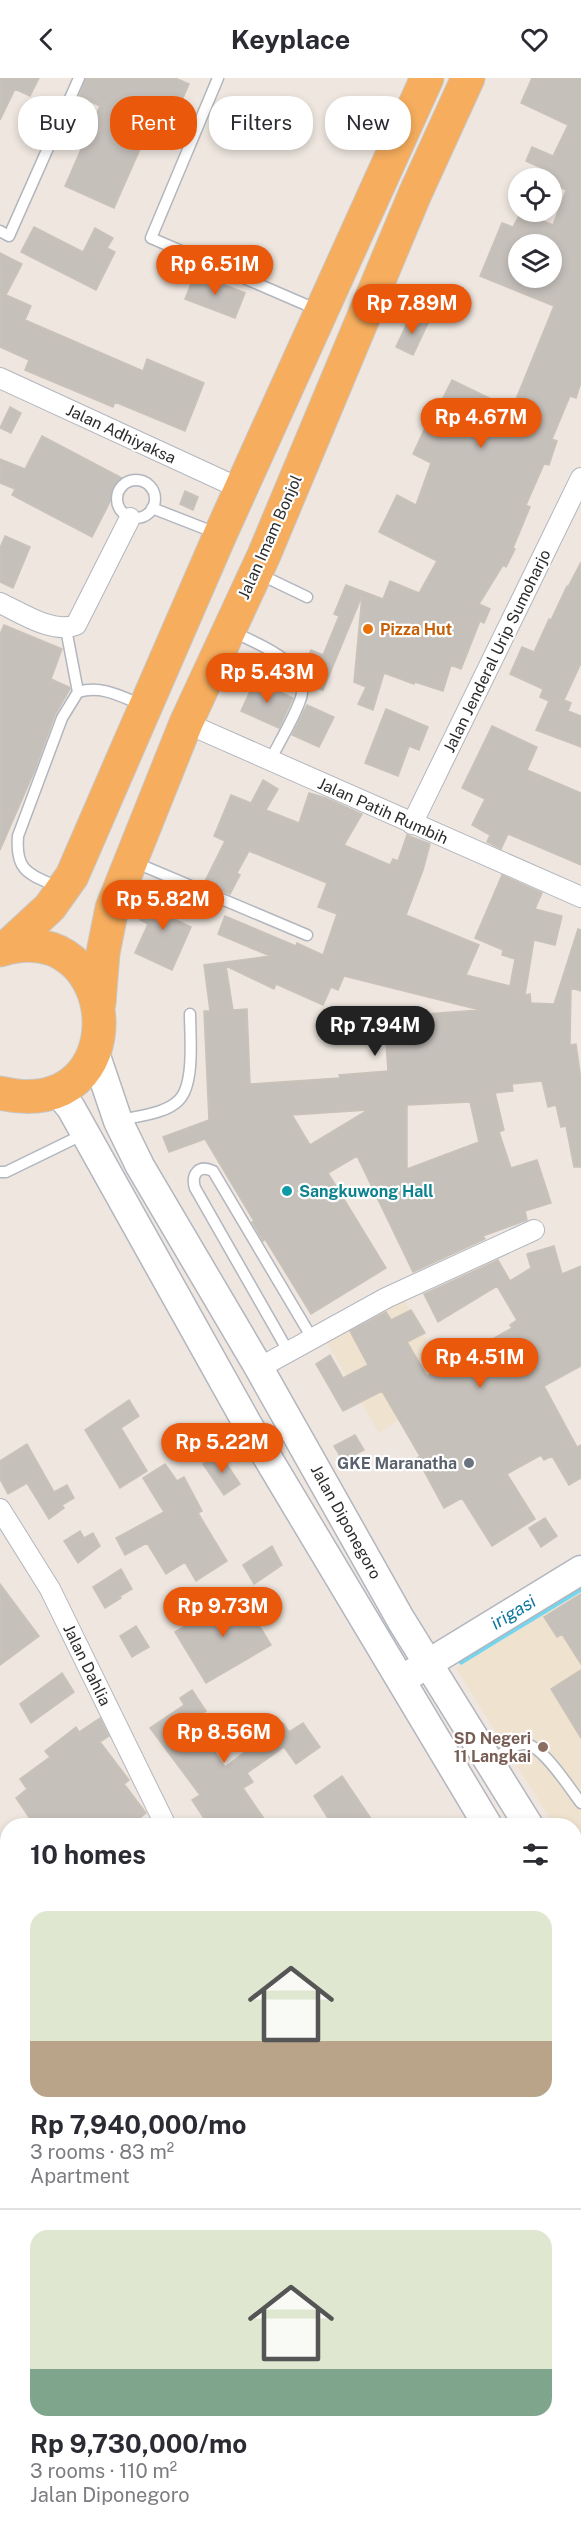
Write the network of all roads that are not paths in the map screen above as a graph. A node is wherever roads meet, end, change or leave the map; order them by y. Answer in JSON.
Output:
{"nodes":[{"id":1,"x":79,"y":78,"type":"edge"},
{"id":2,"x":218,"y":78,"type":"edge"},
{"id":3,"x":427,"y":78,"type":"edge"},
{"id":4,"x":468,"y":78,"type":"edge"},
{"id":5,"x":0,"y":231,"type":"edge"},
{"id":6,"x":321,"y":311,"type":"junction"},
{"id":7,"x":290,"y":382,"type":"junction"},
{"id":8,"x":2,"y":385,"type":"edge"},
{"id":9,"x":329,"y":400,"type":"junction"},
{"id":10,"x":581,"y":477,"type":"edge"},
{"id":11,"x":241,"y":489,"type":"junction"},
{"id":12,"x":152,"y":508,"type":"junction"},
{"id":13,"x":130,"y":518,"type":"junction"},
{"id":14,"x":220,"y":535,"type":"junction"},
{"id":15,"x":256,"y":572,"type":"junction"},
{"id":16,"x":307,"y":597,"type":"dead end"},
{"id":17,"x":2,"y":607,"type":"edge"},
{"id":18,"x":66,"y":629,"type":"junction"},
{"id":19,"x":229,"y":630,"type":"junction"},
{"id":20,"x":78,"y":692,"type":"junction"},
{"id":21,"x":146,"y":706,"type":"junction"},
{"id":22,"x":186,"y":723,"type":"junction"},
{"id":23,"x":270,"y":761,"type":"junction"},
{"id":24,"x":412,"y":824,"type":"junction"},
{"id":25,"x":131,"y":861,"type":"junction"},
{"id":26,"x":63,"y":889,"type":"junction"},
{"id":27,"x":581,"y":897,"type":"edge"},
{"id":28,"x":307,"y":935,"type":"dead end"},
{"id":29,"x":3,"y":949,"type":"edge"},
{"id":30,"x":99,"y":1003,"type":"junction"},
{"id":31,"x":190,"y":1014,"type":"dead end"},
{"id":32,"x":95,"y":1053,"type":"junction"},
{"id":33,"x":57,"y":1091,"type":"junction"},
{"id":34,"x":0,"y":1093,"type":"edge"},
{"id":35,"x":118,"y":1121,"type":"junction"},
{"id":36,"x":85,"y":1134,"type":"junction"},
{"id":37,"x":0,"y":1172,"type":"edge"},
{"id":38,"x":534,"y":1230,"type":"dead end"},
{"id":39,"x":312,"y":1338,"type":"junction"},
{"id":40,"x":288,"y":1351,"type":"junction"},
{"id":41,"x":259,"y":1368,"type":"junction"},
{"id":42,"x":0,"y":1509,"type":"edge"},
{"id":43,"x":581,"y":1570,"type":"edge"},
{"id":44,"x":428,"y":1664,"type":"junction"},
{"id":45,"x":401,"y":1680,"type":"junction"},
{"id":46,"x":489,"y":1761,"type":"junction"},
{"id":47,"x":581,"y":1803,"type":"edge"},
{"id":48,"x":162,"y":1818,"type":"edge"},
{"id":49,"x":483,"y":1818,"type":"edge"},
{"id":50,"x":524,"y":1818,"type":"edge"}],
"edges":[{"from":1,"to":5,"type":"lane"},
{"from":2,"to":6,"type":"lane"},
{"from":3,"to":6,"type":"highway"},
{"from":4,"to":9,"type":"highway","name":"Jalan Imam Bonjol"},
{"from":6,"to":7,"type":"highway"},
{"from":7,"to":9,"type":"highway"},
{"from":7,"to":11,"type":"highway"},
{"from":8,"to":11,"type":"street","name":"Jalan Adhiyaksa"},
{"from":9,"to":15,"type":"highway","name":"Jalan Imam Bonjol"},
{"from":10,"to":24,"type":"street","name":"Jalan Jenderal Urip Sumoharjo"},
{"from":11,"to":14,"type":"highway"},
{"from":12,"to":13,"type":"lane"},
{"from":12,"to":13,"type":"lane"},
{"from":12,"to":14,"type":"lane"},
{"from":13,"to":18,"type":"street"},
{"from":14,"to":21,"type":"highway"},
{"from":15,"to":16,"type":"lane"},
{"from":15,"to":19,"type":"highway","name":"Jalan Imam Bonjol"},
{"from":17,"to":18,"type":"street"},
{"from":18,"to":20,"type":"lane"},
{"from":19,"to":22,"type":"highway","name":"Jalan Imam Bonjol"},
{"from":19,"to":23,"type":"lane"},
{"from":20,"to":21,"type":"lane"},
{"from":20,"to":26,"type":"lane"},
{"from":21,"to":26,"type":"highway"},
{"from":22,"to":23,"type":"street","name":"Jalan Patih Rumbih"},
{"from":22,"to":25,"type":"highway","name":"Jalan Imam Bonjol"},
{"from":23,"to":24,"type":"street","name":"Jalan Patih Rumbih"},
{"from":24,"to":27,"type":"street","name":"Jalan Patih Rumbih"},
{"from":25,"to":28,"type":"lane"},
{"from":25,"to":30,"type":"highway","name":"Jalan Imam Bonjol"},
{"from":26,"to":29,"type":"highway"},
{"from":29,"to":30,"type":"highway"},
{"from":30,"to":32,"type":"highway","name":"Jalan Imam Bonjol"},
{"from":31,"to":35,"type":"lane"},
{"from":32,"to":33,"type":"highway"},
{"from":32,"to":35,"type":"main road","name":"Jalan Diponegoro"},
{"from":33,"to":34,"type":"highway"},
{"from":33,"to":36,"type":"main road","name":"Jalan Diponegoro"},
{"from":35,"to":41,"type":"main road","name":"Jalan Diponegoro"},
{"from":36,"to":37,"type":"lane"},
{"from":36,"to":45,"type":"main road","name":"Jalan Diponegoro"},
{"from":38,"to":39,"type":"street"},
{"from":39,"to":40,"type":"street"},
{"from":39,"to":40,"type":"lane"},
{"from":40,"to":41,"type":"street"},
{"from":41,"to":44,"type":"main road","name":"Jalan Diponegoro"},
{"from":42,"to":48,"type":"street","name":"Jalan Dahlia"},
{"from":43,"to":44,"type":"main road"},
{"from":44,"to":45,"type":"main road"},
{"from":44,"to":46,"type":"main road","name":"Jalan Diponegoro"},
{"from":45,"to":49,"type":"main road","name":"Jalan Diponegoro"},
{"from":46,"to":47,"type":"lane"},
{"from":46,"to":50,"type":"main road","name":"Jalan Diponegoro"}]}
